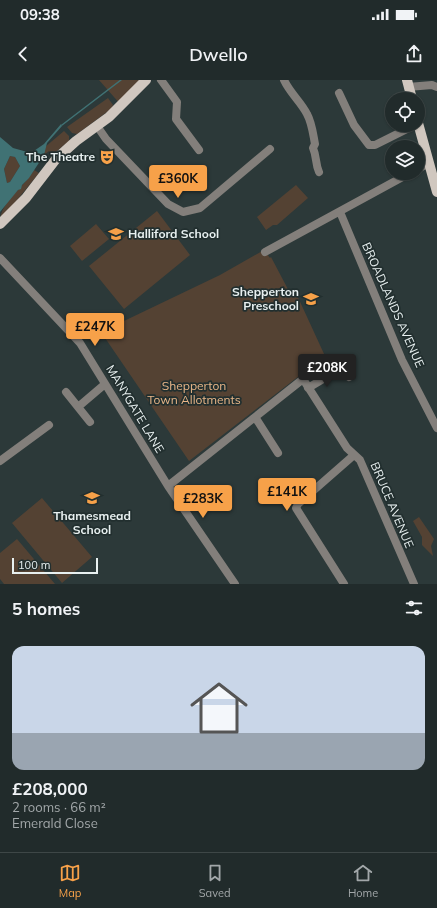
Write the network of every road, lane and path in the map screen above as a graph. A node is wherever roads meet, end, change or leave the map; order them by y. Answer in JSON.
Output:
{"nodes":[{"id":1,"x":146,"y":80,"type":"edge"},
{"id":2,"x":161,"y":80,"type":"edge"},
{"id":3,"x":284,"y":80,"type":"edge"},
{"id":4,"x":407,"y":83,"type":"edge"},
{"id":5,"x":437,"y":87,"type":"edge"},
{"id":6,"x":339,"y":93,"type":"dead end"},
{"id":7,"x":97,"y":126,"type":"junction"},
{"id":8,"x":401,"y":132,"type":"edge"},
{"id":9,"x":421,"y":132,"type":"edge"},
{"id":10,"x":270,"y":149,"type":"dead end"},
{"id":11,"x":199,"y":150,"type":"dead end"},
{"id":12,"x":429,"y":162,"type":"junction"},
{"id":13,"x":425,"y":165,"type":"edge"},
{"id":14,"x":319,"y":172,"type":"dead end"},
{"id":15,"x":397,"y":180,"type":"edge"},
{"id":16,"x":437,"y":192,"type":"edge"},
{"id":17,"x":340,"y":212,"type":"junction"},
{"id":18,"x":0,"y":224,"type":"edge"},
{"id":19,"x":265,"y":252,"type":"dead end"},
{"id":20,"x":0,"y":258,"type":"edge"},
{"id":21,"x":349,"y":377,"type":"dead end"},
{"id":22,"x":105,"y":384,"type":"junction"},
{"id":23,"x":308,"y":388,"type":"junction"},
{"id":24,"x":66,"y":392,"type":"dead end"},
{"id":25,"x":78,"y":407,"type":"junction"},
{"id":26,"x":255,"y":417,"type":"junction"},
{"id":27,"x":90,"y":422,"type":"dead end"},
{"id":28,"x":49,"y":425,"type":"dead end"},
{"id":29,"x":437,"y":428,"type":"edge"},
{"id":30,"x":278,"y":453,"type":"dead end"},
{"id":31,"x":354,"y":455,"type":"junction"},
{"id":32,"x":0,"y":461,"type":"edge"},
{"id":33,"x":168,"y":486,"type":"junction"},
{"id":34,"x":235,"y":584,"type":"edge"},
{"id":35,"x":344,"y":584,"type":"edge"},
{"id":36,"x":414,"y":584,"type":"edge"}],
"edges":[{"from":1,"to":7,"type":"main road"},
{"from":2,"to":11,"type":"street"},
{"from":3,"to":14,"type":"street"},
{"from":4,"to":5,"type":"street"},
{"from":6,"to":8,"type":"street"},
{"from":7,"to":10,"type":"street"},
{"from":7,"to":18,"type":"main road"},
{"from":9,"to":12,"type":"main road"},
{"from":12,"to":13,"type":"street"},
{"from":12,"to":16,"type":"main road"},
{"from":15,"to":17,"type":"street"},
{"from":17,"to":19,"type":"street"},
{"from":17,"to":29,"type":"street","name":"BROADLANDS AVENUE"},
{"from":20,"to":22,"type":"street","name":"MANYGATE LANE"},
{"from":21,"to":23,"type":"street"},
{"from":22,"to":25,"type":"street"},
{"from":22,"to":33,"type":"street","name":"MANYGATE LANE"},
{"from":23,"to":26,"type":"street","name":"BRUCE AVENUE"},
{"from":23,"to":31,"type":"street","name":"BRUCE AVENUE"},
{"from":24,"to":25,"type":"street"},
{"from":25,"to":27,"type":"street"},
{"from":26,"to":30,"type":"street"},
{"from":26,"to":33,"type":"street"},
{"from":28,"to":32,"type":"street"},
{"from":31,"to":35,"type":"street"},
{"from":31,"to":36,"type":"street","name":"BRUCE AVENUE"},
{"from":33,"to":34,"type":"street","name":"MANYGATE LANE"}]}
